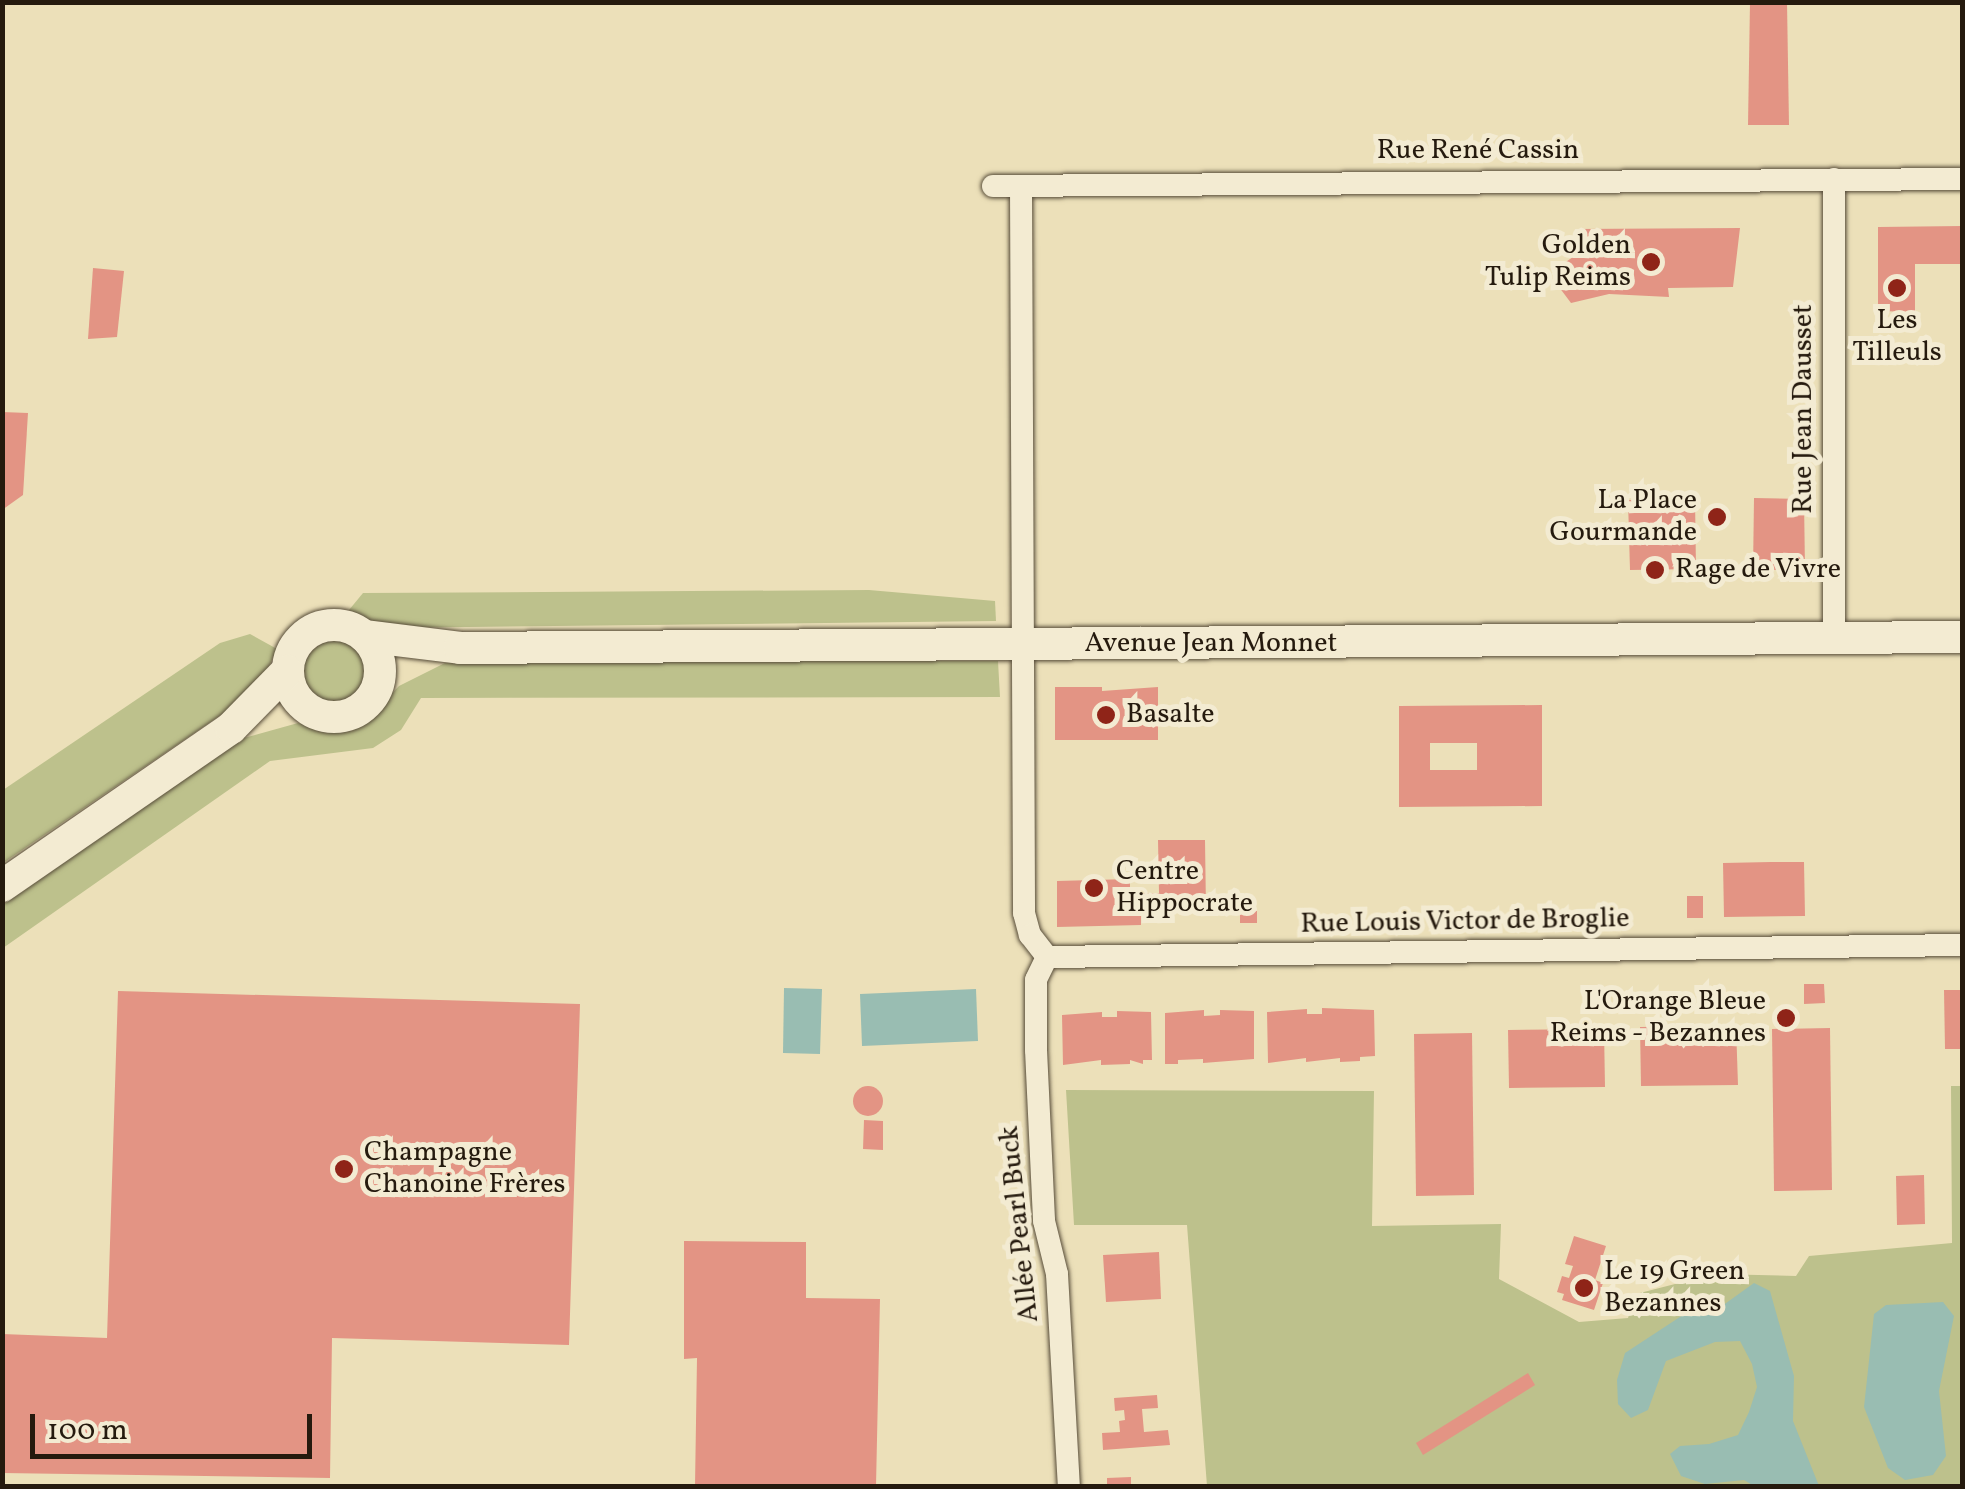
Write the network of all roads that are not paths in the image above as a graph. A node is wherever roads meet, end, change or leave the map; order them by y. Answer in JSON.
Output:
{"nodes":[{"id":1,"x":1834,"y":179,"type":"junction"},
{"id":2,"x":1962,"y":179,"type":"edge"},
{"id":3,"x":993,"y":186,"type":"dead end"},
{"id":4,"x":1021,"y":188,"type":"junction"},
{"id":5,"x":364,"y":636,"type":"junction"},
{"id":6,"x":1962,"y":637,"type":"edge"},
{"id":7,"x":1834,"y":640,"type":"junction"},
{"id":8,"x":1023,"y":645,"type":"junction"},
{"id":9,"x":460,"y":648,"type":"junction"},
{"id":10,"x":287,"y":672,"type":"junction"},
{"id":11,"x":376,"y":690,"type":"junction"},
{"id":12,"x":310,"y":711,"type":"junction"},
{"id":13,"x":232,"y":728,"type":"junction"},
{"id":14,"x":2,"y":886,"type":"edge"},
{"id":15,"x":1962,"y":945,"type":"edge"},
{"id":16,"x":1047,"y":957,"type":"junction"},
{"id":17,"x":1069,"y":1486,"type":"edge"}],
"edges":[{"from":1,"to":2,"type":"street","name":"Rue René Cassin"},
{"from":1,"to":4,"type":"street","name":"Rue René Cassin"},
{"from":1,"to":7,"type":"street","name":"Rue Jean Dausset"},
{"from":3,"to":4,"type":"street","name":"Rue René Cassin"},
{"from":4,"to":8,"type":"street"},
{"from":5,"to":9,"type":"street","name":"Avenue Jean Monnet"},
{"from":5,"to":10,"type":"street"},
{"from":5,"to":11,"type":"street"},
{"from":6,"to":7,"type":"street","name":"Avenue Jean Monnet"},
{"from":7,"to":8,"type":"street","name":"Avenue Jean Monnet"},
{"from":8,"to":9,"type":"street","name":"Avenue Jean Monnet"},
{"from":8,"to":16,"type":"street"},
{"from":9,"to":11,"type":"street","name":"Avenue Jean Monnet"},
{"from":10,"to":12,"type":"street"},
{"from":10,"to":13,"type":"street"},
{"from":11,"to":12,"type":"street"},
{"from":12,"to":13,"type":"street"},
{"from":13,"to":14,"type":"street"},
{"from":15,"to":16,"type":"street","name":"Rue Louis Victor de Broglie"},
{"from":16,"to":17,"type":"street","name":"Allée Pearl Buck"}]}
